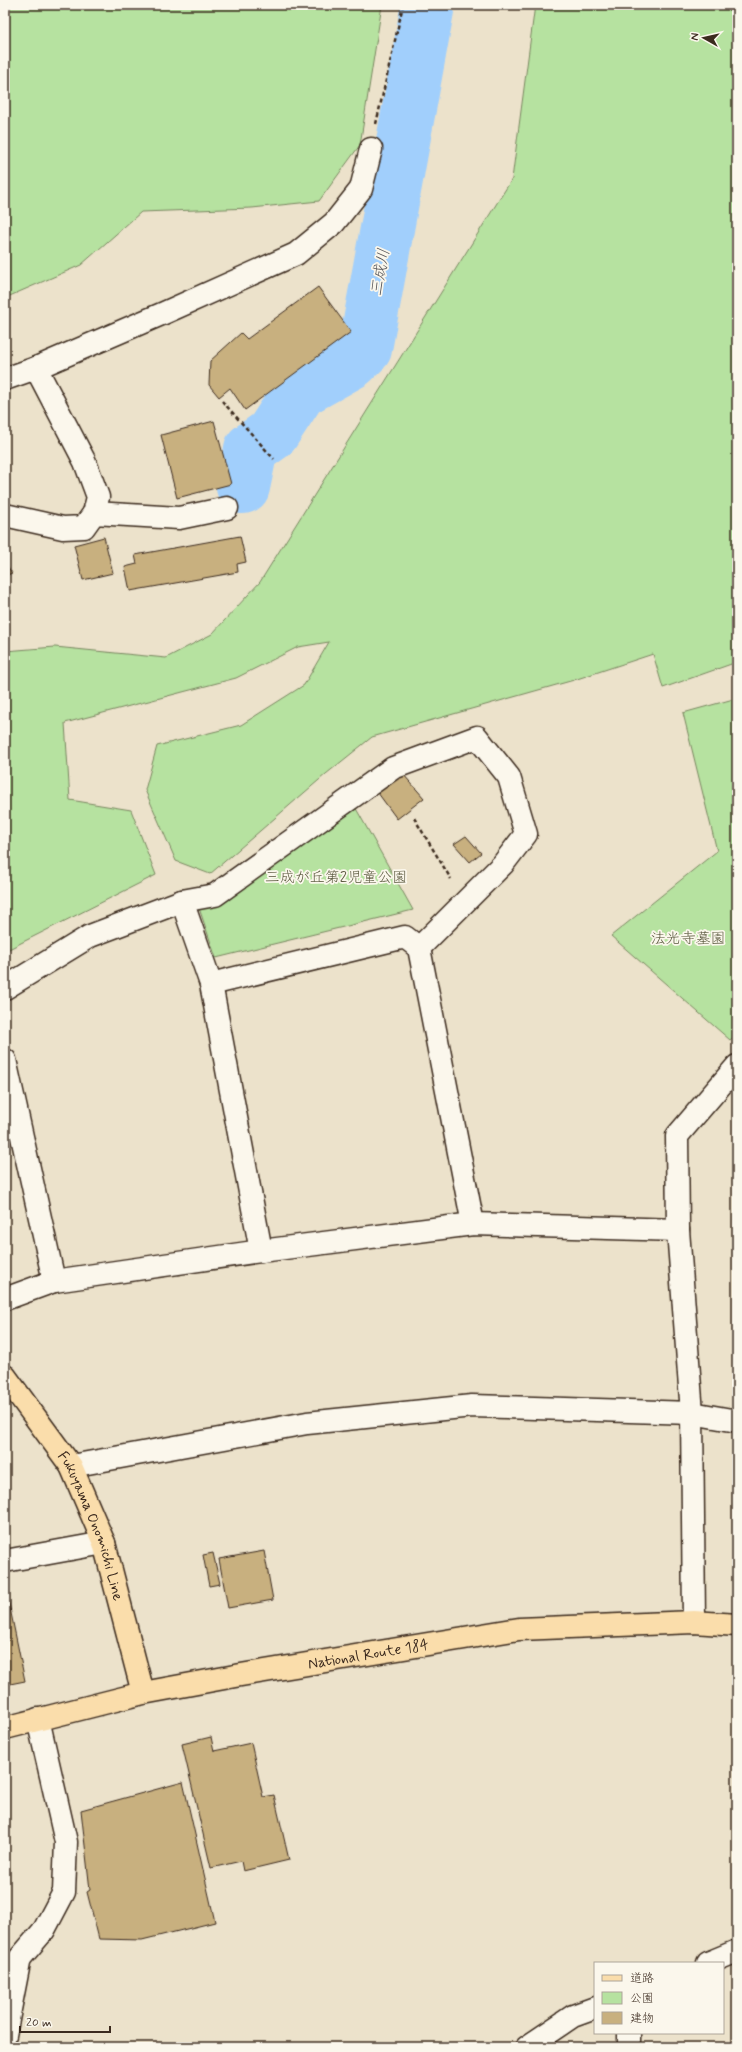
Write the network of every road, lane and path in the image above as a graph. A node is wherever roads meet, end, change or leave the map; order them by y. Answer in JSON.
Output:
{"nodes":[{"id":1,"x":403,"y":5,"type":"edge"},
{"id":2,"x":371,"y":149,"type":"joint"},
{"id":3,"x":36,"y":368,"type":"junction"},
{"id":4,"x":5,"y":380,"type":"edge"},
{"id":5,"x":222,"y":401,"type":"dead end"},
{"id":6,"x":274,"y":459,"type":"dead end"},
{"id":7,"x":227,"y":508,"type":"dead end"},
{"id":8,"x":94,"y":514,"type":"junction"},
{"id":9,"x":5,"y":515,"type":"edge"},
{"id":10,"x":414,"y":818,"type":"dead end"},
{"id":11,"x":182,"y":901,"type":"junction"},
{"id":12,"x":465,"y":902,"type":"junction"},
{"id":13,"x":419,"y":948,"type":"junction"},
{"id":14,"x":211,"y":984,"type":"junction"},
{"id":15,"x":5,"y":988,"type":"edge"},
{"id":16,"x":5,"y":1060,"type":"edge"},
{"id":17,"x":737,"y":1066,"type":"edge"},
{"id":18,"x":473,"y":1224,"type":"junction"},
{"id":19,"x":678,"y":1230,"type":"junction"},
{"id":20,"x":261,"y":1251,"type":"junction"},
{"id":21,"x":54,"y":1281,"type":"junction"},
{"id":22,"x":5,"y":1299,"type":"edge"},
{"id":23,"x":5,"y":1376,"type":"edge"},
{"id":24,"x":692,"y":1413,"type":"junction"},
{"id":25,"x":737,"y":1421,"type":"edge"},
{"id":26,"x":71,"y":1466,"type":"junction"},
{"id":27,"x":104,"y":1543,"type":"junction"},
{"id":28,"x":5,"y":1561,"type":"edge"},
{"id":29,"x":694,"y":1622,"type":"junction"},
{"id":30,"x":737,"y":1625,"type":"edge"},
{"id":31,"x":143,"y":1693,"type":"junction"},
{"id":32,"x":38,"y":1719,"type":"junction"},
{"id":33,"x":5,"y":1728,"type":"edge"},
{"id":34,"x":737,"y":1951,"type":"edge"},
{"id":35,"x":710,"y":1962,"type":"edge"},
{"id":36,"x":594,"y":2008,"type":"edge"},
{"id":37,"x":630,"y":2034,"type":"edge"},
{"id":38,"x":5,"y":2035,"type":"edge"},
{"id":39,"x":527,"y":2047,"type":"edge"},
{"id":40,"x":628,"y":2047,"type":"edge"}],
"edges":[{"from":1,"to":2,"type":"path"},
{"from":2,"to":3,"type":"street"},
{"from":3,"to":4,"type":"street"},
{"from":3,"to":8,"type":"street"},
{"from":5,"to":6,"type":"path"},
{"from":7,"to":8,"type":"street"},
{"from":8,"to":9,"type":"street"},
{"from":10,"to":12,"type":"path"},
{"from":11,"to":12,"type":"street"},
{"from":11,"to":14,"type":"street"},
{"from":11,"to":15,"type":"street"},
{"from":12,"to":13,"type":"street"},
{"from":13,"to":14,"type":"street"},
{"from":13,"to":18,"type":"street"},
{"from":14,"to":20,"type":"street"},
{"from":16,"to":21,"type":"street"},
{"from":17,"to":19,"type":"street"},
{"from":18,"to":19,"type":"street"},
{"from":18,"to":20,"type":"street"},
{"from":19,"to":24,"type":"street"},
{"from":20,"to":21,"type":"street"},
{"from":21,"to":22,"type":"street"},
{"from":23,"to":26,"type":"main road","name":"Fukuyama Onomichi Line"},
{"from":24,"to":25,"type":"street"},
{"from":24,"to":26,"type":"street"},
{"from":24,"to":29,"type":"street"},
{"from":26,"to":27,"type":"main road","name":"Fukuyama Onomichi Line"},
{"from":27,"to":28,"type":"street"},
{"from":27,"to":31,"type":"main road","name":"Fukuyama Onomichi Line"},
{"from":29,"to":30,"type":"main road","name":"National Route 184"},
{"from":29,"to":31,"type":"main road","name":"National Route 184"},
{"from":31,"to":32,"type":"main road","name":"National Route 184"},
{"from":32,"to":33,"type":"main road","name":"National Route 184"},
{"from":32,"to":38,"type":"street"},
{"from":34,"to":35,"type":"street"},
{"from":36,"to":39,"type":"street"},
{"from":37,"to":40,"type":"street"}]}
